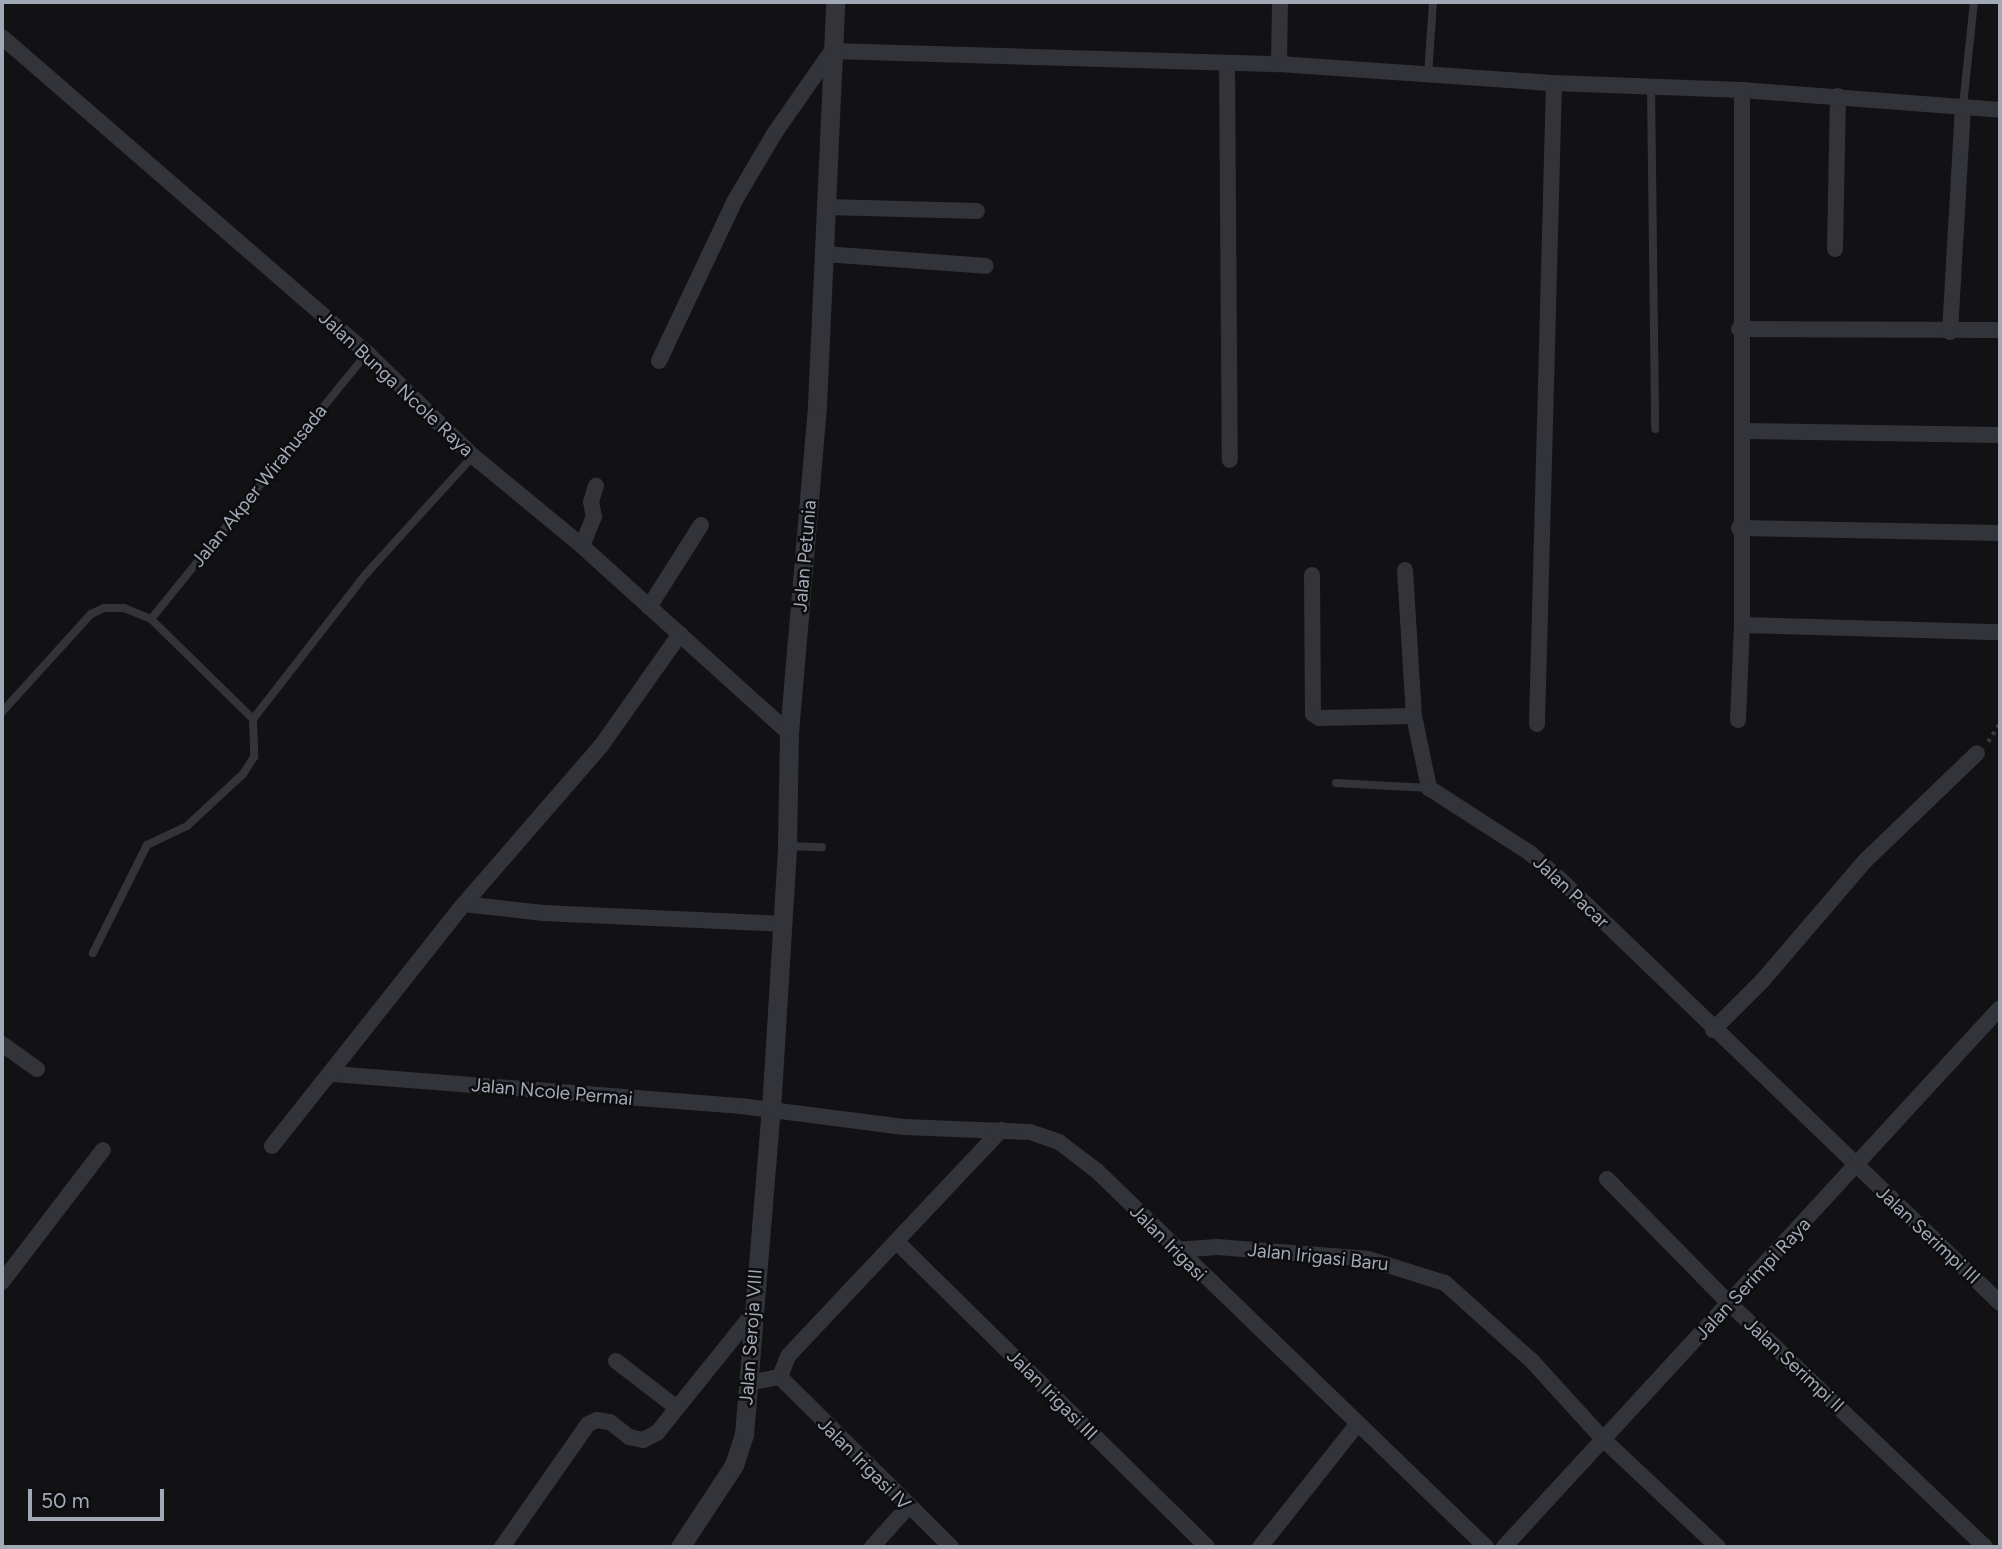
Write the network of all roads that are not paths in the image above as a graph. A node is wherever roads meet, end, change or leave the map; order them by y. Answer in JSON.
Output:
{"nodes":[{"id":1,"x":835,"y":2,"type":"edge"},
{"id":2,"x":1280,"y":2,"type":"edge"},
{"id":3,"x":1433,"y":2,"type":"edge"},
{"id":4,"x":1975,"y":2,"type":"edge"},
{"id":5,"x":2,"y":37,"type":"edge"},
{"id":6,"x":832,"y":51,"type":"junction"},
{"id":7,"x":1227,"y":63,"type":"junction"},
{"id":8,"x":1279,"y":64,"type":"junction"},
{"id":9,"x":1428,"y":75,"type":"junction"},
{"id":10,"x":1554,"y":83,"type":"junction"},
{"id":11,"x":1651,"y":86,"type":"junction"},
{"id":12,"x":1742,"y":90,"type":"junction"},
{"id":13,"x":1838,"y":96,"type":"junction"},
{"id":14,"x":1963,"y":106,"type":"junction"},
{"id":15,"x":2000,"y":110,"type":"edge"},
{"id":16,"x":827,"y":207,"type":"junction"},
{"id":17,"x":976,"y":211,"type":"dead end"},
{"id":18,"x":1835,"y":249,"type":"dead end"},
{"id":19,"x":824,"y":254,"type":"junction"},
{"id":20,"x":986,"y":266,"type":"dead end"},
{"id":21,"x":1739,"y":329,"type":"junction"},
{"id":22,"x":2000,"y":330,"type":"edge"},
{"id":23,"x":1950,"y":332,"type":"junction"},
{"id":24,"x":367,"y":354,"type":"junction"},
{"id":25,"x":659,"y":361,"type":"dead end"},
{"id":26,"x":1655,"y":429,"type":"dead end"},
{"id":27,"x":1743,"y":431,"type":"junction"},
{"id":28,"x":2000,"y":435,"type":"edge"},
{"id":29,"x":473,"y":456,"type":"junction"},
{"id":30,"x":1230,"y":460,"type":"dead end"},
{"id":31,"x":596,"y":486,"type":"dead end"},
{"id":32,"x":701,"y":525,"type":"dead end"},
{"id":33,"x":1739,"y":528,"type":"junction"},
{"id":34,"x":2000,"y":533,"type":"edge"},
{"id":35,"x":582,"y":545,"type":"junction"},
{"id":36,"x":1405,"y":570,"type":"dead end"},
{"id":37,"x":1312,"y":575,"type":"dead end"},
{"id":38,"x":649,"y":607,"type":"junction"},
{"id":39,"x":151,"y":619,"type":"junction"},
{"id":40,"x":1742,"y":625,"type":"junction"},
{"id":41,"x":2000,"y":632,"type":"edge"},
{"id":42,"x":680,"y":634,"type":"junction"},
{"id":43,"x":2,"y":712,"type":"edge"},
{"id":44,"x":1414,"y":716,"type":"junction"},
{"id":45,"x":253,"y":719,"type":"junction"},
{"id":46,"x":1738,"y":720,"type":"dead end"},
{"id":47,"x":1537,"y":724,"type":"dead end"},
{"id":48,"x":789,"y":733,"type":"junction"},
{"id":49,"x":1977,"y":753,"type":"road end"},
{"id":50,"x":1336,"y":783,"type":"dead end"},
{"id":51,"x":1429,"y":788,"type":"junction"},
{"id":52,"x":787,"y":846,"type":"junction"},
{"id":53,"x":822,"y":847,"type":"dead end"},
{"id":54,"x":464,"y":904,"type":"junction"},
{"id":55,"x":782,"y":924,"type":"junction"},
{"id":56,"x":93,"y":953,"type":"dead end"},
{"id":57,"x":1997,"y":1019,"type":"edge"},
{"id":58,"x":1713,"y":1030,"type":"junction"},
{"id":59,"x":3,"y":1048,"type":"edge"},
{"id":60,"x":37,"y":1069,"type":"dead end"},
{"id":61,"x":333,"y":1074,"type":"junction"},
{"id":62,"x":771,"y":1110,"type":"junction"},
{"id":63,"x":1001,"y":1130,"type":"junction"},
{"id":64,"x":272,"y":1146,"type":"dead end"},
{"id":65,"x":103,"y":1150,"type":"dead end"},
{"id":66,"x":1856,"y":1167,"type":"junction"},
{"id":67,"x":1607,"y":1179,"type":"dead end"},
{"id":68,"x":898,"y":1243,"type":"junction"},
{"id":69,"x":1174,"y":1250,"type":"junction"},
{"id":70,"x":2,"y":1282,"type":"edge"},
{"id":71,"x":2000,"y":1303,"type":"edge"},
{"id":72,"x":1730,"y":1304,"type":"junction"},
{"id":73,"x":752,"y":1315,"type":"junction"},
{"id":74,"x":616,"y":1361,"type":"dead end"},
{"id":75,"x":780,"y":1377,"type":"junction"},
{"id":76,"x":747,"y":1383,"type":"junction"},
{"id":77,"x":677,"y":1408,"type":"junction"},
{"id":78,"x":1356,"y":1426,"type":"junction"},
{"id":79,"x":1604,"y":1440,"type":"junction"},
{"id":80,"x":907,"y":1508,"type":"junction"},
{"id":81,"x":502,"y":1547,"type":"edge"},
{"id":82,"x":680,"y":1547,"type":"edge"},
{"id":83,"x":872,"y":1547,"type":"edge"},
{"id":84,"x":951,"y":1547,"type":"edge"},
{"id":85,"x":1206,"y":1547,"type":"edge"},
{"id":86,"x":1260,"y":1547,"type":"edge"},
{"id":87,"x":1486,"y":1547,"type":"edge"},
{"id":88,"x":1504,"y":1547,"type":"edge"},
{"id":89,"x":1718,"y":1547,"type":"edge"},
{"id":90,"x":1985,"y":1547,"type":"edge"}],
"edges":[{"from":1,"to":6,"type":"street","name":"Jalan Petunia"},
{"from":2,"to":8,"type":"street"},
{"from":3,"to":9,"type":"lane"},
{"from":4,"to":14,"type":"lane"},
{"from":5,"to":24,"type":"street","name":"Jalan Bunga Ncole Raya"},
{"from":6,"to":7,"type":"street"},
{"from":6,"to":16,"type":"street","name":"Jalan Petunia"},
{"from":6,"to":25,"type":"street"},
{"from":7,"to":8,"type":"street"},
{"from":7,"to":30,"type":"street"},
{"from":8,"to":9,"type":"street"},
{"from":9,"to":10,"type":"street"},
{"from":10,"to":11,"type":"street"},
{"from":10,"to":47,"type":"street"},
{"from":11,"to":12,"type":"street"},
{"from":11,"to":26,"type":"lane"},
{"from":12,"to":13,"type":"street"},
{"from":12,"to":21,"type":"street"},
{"from":13,"to":14,"type":"street"},
{"from":13,"to":18,"type":"street"},
{"from":14,"to":15,"type":"street"},
{"from":14,"to":23,"type":"street"},
{"from":16,"to":17,"type":"street"},
{"from":16,"to":19,"type":"street","name":"Jalan Petunia"},
{"from":19,"to":20,"type":"street"},
{"from":19,"to":48,"type":"street","name":"Jalan Petunia"},
{"from":21,"to":23,"type":"street"},
{"from":21,"to":27,"type":"street"},
{"from":22,"to":23,"type":"street"},
{"from":24,"to":29,"type":"street","name":"Jalan Bunga Ncole Raya"},
{"from":24,"to":39,"type":"lane","name":"Jalan Akper Wirahusada"},
{"from":27,"to":28,"type":"street"},
{"from":27,"to":33,"type":"street"},
{"from":29,"to":35,"type":"street","name":"Jalan Bunga Ncole Raya"},
{"from":29,"to":45,"type":"lane"},
{"from":31,"to":35,"type":"street"},
{"from":32,"to":38,"type":"street"},
{"from":33,"to":34,"type":"street"},
{"from":33,"to":40,"type":"street"},
{"from":35,"to":38,"type":"street","name":"Jalan Bunga Ncole Raya"},
{"from":36,"to":44,"type":"street"},
{"from":37,"to":44,"type":"street"},
{"from":38,"to":42,"type":"street","name":"Jalan Bunga Ncole Raya"},
{"from":39,"to":43,"type":"lane"},
{"from":39,"to":45,"type":"lane"},
{"from":40,"to":41,"type":"street"},
{"from":40,"to":46,"type":"street"},
{"from":42,"to":48,"type":"street","name":"Jalan Bunga Ncole Raya"},
{"from":42,"to":54,"type":"street"},
{"from":44,"to":51,"type":"street"},
{"from":45,"to":56,"type":"lane"},
{"from":48,"to":52,"type":"street","name":"Jalan Petunia"},
{"from":49,"to":58,"type":"street"},
{"from":50,"to":51,"type":"lane"},
{"from":51,"to":58,"type":"street","name":"Jalan Pacar"},
{"from":52,"to":53,"type":"lane"},
{"from":52,"to":55,"type":"street","name":"Jalan Petunia"},
{"from":54,"to":55,"type":"street"},
{"from":54,"to":61,"type":"street"},
{"from":55,"to":62,"type":"street","name":"Jalan Petunia"},
{"from":57,"to":66,"type":"street","name":"Jalan Serimpi Raya"},
{"from":58,"to":66,"type":"street","name":"Jalan Pacar"},
{"from":59,"to":60,"type":"street"},
{"from":61,"to":62,"type":"street","name":"Jalan Ncole Permai"},
{"from":61,"to":64,"type":"street"},
{"from":62,"to":63,"type":"street","name":"Jalan Irigasi"},
{"from":62,"to":73,"type":"street","name":"Jalan Seroja VIII"},
{"from":63,"to":68,"type":"street"},
{"from":63,"to":69,"type":"street","name":"Jalan Irigasi"},
{"from":65,"to":70,"type":"street"},
{"from":66,"to":71,"type":"street","name":"Jalan Serimpi III"},
{"from":66,"to":72,"type":"street","name":"Jalan Serimpi Raya"},
{"from":67,"to":72,"type":"street","name":"Jalan Serimpi II"},
{"from":68,"to":75,"type":"street"},
{"from":68,"to":85,"type":"street","name":"Jalan Irigasi III"},
{"from":69,"to":78,"type":"street","name":"Jalan Irigasi"},
{"from":69,"to":79,"type":"street","name":"Jalan Irigasi Baru"},
{"from":72,"to":79,"type":"street","name":"Jalan Serimpi Raya"},
{"from":72,"to":90,"type":"street","name":"Jalan Serimpi II"},
{"from":73,"to":76,"type":"street","name":"Jalan Seroja VIII"},
{"from":73,"to":77,"type":"street"},
{"from":74,"to":77,"type":"street"},
{"from":75,"to":76,"type":"street"},
{"from":75,"to":80,"type":"street","name":"Jalan Irigasi IV"},
{"from":76,"to":82,"type":"street","name":"Jalan Seroja VIII"},
{"from":77,"to":81,"type":"street"},
{"from":78,"to":86,"type":"street"},
{"from":78,"to":87,"type":"street","name":"Jalan Irigasi"},
{"from":79,"to":88,"type":"street","name":"Jalan Serimpi Raya"},
{"from":79,"to":89,"type":"street","name":"Jalan Irigasi Baru"},
{"from":80,"to":83,"type":"street"},
{"from":80,"to":84,"type":"street","name":"Jalan Irigasi IV"}]}
